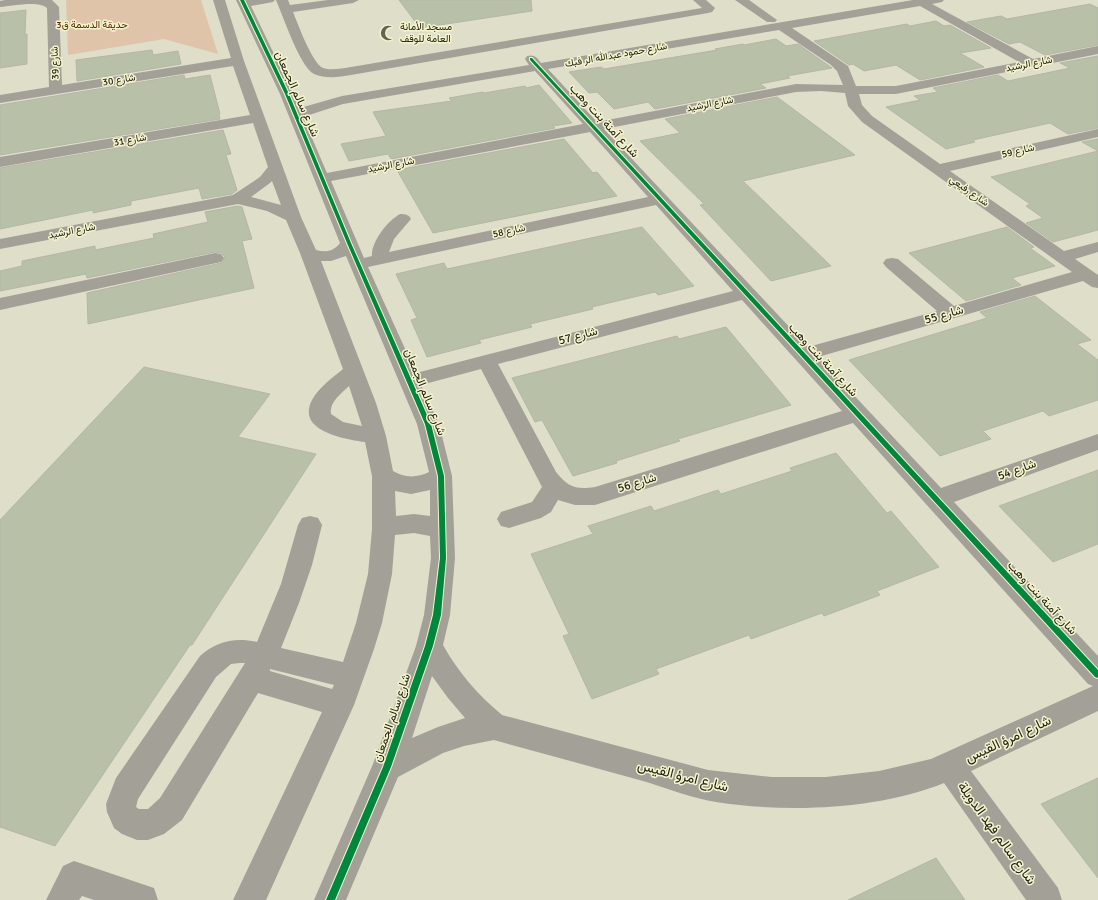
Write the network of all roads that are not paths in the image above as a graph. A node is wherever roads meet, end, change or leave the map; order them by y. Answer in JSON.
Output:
{"nodes":[{"id":1,"x":32,"y":0,"type":"edge"},
{"id":2,"x":219,"y":0,"type":"edge"},
{"id":3,"x":269,"y":0,"type":"edge"},
{"id":4,"x":353,"y":0,"type":"edge"},
{"id":5,"x":699,"y":0,"type":"edge"},
{"id":6,"x":741,"y":0,"type":"edge"},
{"id":7,"x":889,"y":0,"type":"edge"},
{"id":8,"x":938,"y":0,"type":"edge"},
{"id":9,"x":45,"y":1,"type":"edge"},
{"id":10,"x":245,"y":1,"type":"edge"},
{"id":11,"x":919,"y":1,"type":"edge"},
{"id":12,"x":0,"y":4,"type":"edge"},
{"id":13,"x":284,"y":5,"type":"edge"},
{"id":14,"x":776,"y":23,"type":"junction"},
{"id":15,"x":243,"y":34,"type":"junction"},
{"id":16,"x":497,"y":46,"type":"junction"},
{"id":17,"x":1098,"y":50,"type":"edge"},
{"id":18,"x":526,"y":57,"type":"junction"},
{"id":19,"x":238,"y":61,"type":"junction"},
{"id":20,"x":1031,"y":63,"type":"junction"},
{"id":21,"x":56,"y":90,"type":"junction"},
{"id":22,"x":851,"y":90,"type":"junction"},
{"id":23,"x":318,"y":94,"type":"dead end"},
{"id":24,"x":0,"y":99,"type":"edge"},
{"id":25,"x":295,"y":115,"type":"junction"},
{"id":26,"x":259,"y":118,"type":"junction"},
{"id":27,"x":594,"y":126,"type":"junction"},
{"id":28,"x":1098,"y":132,"type":"edge"},
{"id":29,"x":0,"y":162,"type":"edge"},
{"id":30,"x":276,"y":167,"type":"junction"},
{"id":31,"x":938,"y":169,"type":"junction"},
{"id":32,"x":323,"y":178,"type":"junction"},
{"id":33,"x":660,"y":198,"type":"junction"},
{"id":34,"x":238,"y":200,"type":"junction"},
{"id":35,"x":293,"y":217,"type":"junction"},
{"id":36,"x":403,"y":219,"type":"dead end"},
{"id":37,"x":349,"y":243,"type":"junction"},
{"id":38,"x":0,"y":244,"type":"edge"},
{"id":39,"x":1098,"y":247,"type":"edge"},
{"id":40,"x":309,"y":253,"type":"junction"},
{"id":41,"x":1062,"y":257,"type":"junction"},
{"id":42,"x":215,"y":258,"type":"dead end"},
{"id":43,"x":381,"y":259,"type":"junction"},
{"id":44,"x":892,"y":263,"type":"dead end"},
{"id":45,"x":359,"y":264,"type":"junction"},
{"id":46,"x":1092,"y":279,"type":"edge"},
{"id":47,"x":746,"y":293,"type":"junction"},
{"id":48,"x":0,"y":304,"type":"edge"},
{"id":49,"x":951,"y":313,"type":"junction"},
{"id":50,"x":803,"y":355,"type":"junction"},
{"id":51,"x":486,"y":360,"type":"junction"},
{"id":52,"x":354,"y":372,"type":"junction"},
{"id":53,"x":410,"y":381,"type":"junction"},
{"id":54,"x":857,"y":414,"type":"junction"},
{"id":55,"x":375,"y":436,"type":"junction"},
{"id":56,"x":1098,"y":442,"type":"edge"},
{"id":57,"x":383,"y":476,"type":"junction"},
{"id":58,"x":441,"y":476,"type":"junction"},
{"id":59,"x":556,"y":488,"type":"junction"},
{"id":60,"x":936,"y":499,"type":"junction"},
{"id":61,"x":509,"y":519,"type":"dead end"},
{"id":62,"x":310,"y":525,"type":"dead end"},
{"id":63,"x":384,"y":529,"type":"junction"},
{"id":64,"x":443,"y":531,"type":"junction"},
{"id":65,"x":429,"y":646,"type":"junction"},
{"id":66,"x":258,"y":667,"type":"junction"},
{"id":67,"x":1098,"y":675,"type":"edge"},
{"id":68,"x":351,"y":676,"type":"junction"},
{"id":69,"x":1098,"y":697,"type":"edge"},
{"id":70,"x":340,"y":705,"type":"junction"},
{"id":71,"x":494,"y":726,"type":"junction"},
{"id":72,"x":949,"y":766,"type":"junction"},
{"id":73,"x":387,"y":767,"type":"junction"},
{"id":74,"x":68,"y":889,"type":"edge"},
{"id":75,"x":248,"y":899,"type":"edge"},
{"id":76,"x":142,"y":900,"type":"edge"},
{"id":77,"x":330,"y":900,"type":"edge"},
{"id":78,"x":1046,"y":900,"type":"edge"}],
"edges":[{"from":1,"to":12,"type":"street"},
{"from":2,"to":15,"type":"street","name":"شارع سالم الجمعان"},
{"from":3,"to":10,"type":"street"},
{"from":4,"to":13,"type":"street"},
{"from":5,"to":18,"type":"street"},
{"from":6,"to":14,"type":"street","name":"شارع رفيعي"},
{"from":7,"to":14,"type":"street","name":"شارع حمود عبدالله الر فبك"},
{"from":8,"to":11,"type":"street","name":"شارع حمود عبدالله الر فبك"},
{"from":9,"to":21,"type":"street","name":"شارع 39"},
{"from":10,"to":15,"type":"street","name":"شارع سالم الجمعان"},
{"from":11,"to":14,"type":"street","name":"شارع حمود عبدالله الر فبك"},
{"from":11,"to":20,"type":"street"},
{"from":13,"to":16,"type":"street"},
{"from":14,"to":18,"type":"street","name":"شارع حمود عبدالله الر فبك"},
{"from":14,"to":22,"type":"street","name":"شارع رفيعي"},
{"from":15,"to":19,"type":"street","name":"شارع سالم الجمعان"},
{"from":15,"to":25,"type":"street","name":"شارع سالم الجمعان"},
{"from":16,"to":18,"type":"street"},
{"from":16,"to":18,"type":"street","name":"شارع آمنة بنت وهب"},
{"from":17,"to":20,"type":"street","name":"شارع الرشيد"},
{"from":18,"to":23,"type":"street","name":"شارع حمود عبدالله الر فبك"},
{"from":18,"to":25,"type":"street","name":"شارع حمود عبدالله الر فبك"},
{"from":18,"to":27,"type":"street","name":"شارع آمنة بنت وهب"},
{"from":19,"to":21,"type":"street","name":"شارع 30"},
{"from":19,"to":26,"type":"street","name":"شارع سالم الجمعان"},
{"from":20,"to":22,"type":"street","name":"شارع الرشيد"},
{"from":21,"to":24,"type":"street","name":"شارع 30"},
{"from":22,"to":27,"type":"street","name":"شارع الرشيد"},
{"from":22,"to":31,"type":"street","name":"شارع رفيعي"},
{"from":25,"to":32,"type":"street","name":"شارع سالم الجمعان"},
{"from":26,"to":29,"type":"street","name":"شارع 31"},
{"from":26,"to":30,"type":"street","name":"شارع سالم الجمعان"},
{"from":27,"to":32,"type":"street","name":"شارع الرشيد"},
{"from":27,"to":33,"type":"street","name":"شارع آمنة بنت وهب"},
{"from":28,"to":31,"type":"street","name":"شارع 59"},
{"from":30,"to":34,"type":"street","name":"شارع الرشيد"},
{"from":30,"to":35,"type":"street","name":"شارع سالم الجمعان"},
{"from":31,"to":41,"type":"street","name":"شارع رفيعي"},
{"from":32,"to":37,"type":"street","name":"شارع سالم الجمعان"},
{"from":33,"to":43,"type":"street","name":"شارع 58"},
{"from":33,"to":47,"type":"street","name":"شارع آمنة بنت وهب"},
{"from":34,"to":35,"type":"street","name":"شارع الرشيد"},
{"from":34,"to":38,"type":"street","name":"شارع الرشيد"},
{"from":35,"to":40,"type":"street","name":"شارع سالم الجمعان"},
{"from":36,"to":43,"type":"street"},
{"from":37,"to":40,"type":"street"},
{"from":37,"to":45,"type":"street","name":"شارع سالم الجمعان"},
{"from":39,"to":41,"type":"street"},
{"from":40,"to":52,"type":"street","name":"شارع سالم الجمعان"},
{"from":41,"to":46,"type":"street","name":"شارع رفيعي"},
{"from":42,"to":48,"type":"street"},
{"from":43,"to":45,"type":"street","name":"شارع 58"},
{"from":44,"to":49,"type":"street"},
{"from":45,"to":53,"type":"street","name":"شارع سالم الجمعان"},
{"from":46,"to":49,"type":"street","name":"شارع 55"},
{"from":47,"to":50,"type":"street","name":"شارع آمنة بنت وهب"},
{"from":47,"to":51,"type":"street","name":"شارع 57"},
{"from":49,"to":50,"type":"street","name":"شارع 55"},
{"from":50,"to":54,"type":"street","name":"شارع آمنة بنت وهب"},
{"from":51,"to":53,"type":"street","name":"شارع 57"},
{"from":51,"to":59,"type":"street","name":"شارع 56"},
{"from":52,"to":55,"type":"street","name":"شارع سالم الجمعان"},
{"from":52,"to":55,"type":"street"},
{"from":53,"to":58,"type":"street","name":"شارع سالم الجمعان"},
{"from":54,"to":59,"type":"street","name":"شارع 56"},
{"from":54,"to":60,"type":"street","name":"شارع آمنة بنت وهب"},
{"from":55,"to":57,"type":"street","name":"شارع سالم الجمعان"},
{"from":56,"to":60,"type":"street","name":"شارع 54"},
{"from":57,"to":58,"type":"street"},
{"from":57,"to":63,"type":"street","name":"شارع سالم الجمعان"},
{"from":58,"to":64,"type":"street","name":"شارع سالم الجمعان"},
{"from":59,"to":61,"type":"street"},
{"from":60,"to":67,"type":"street","name":"شارع آمنة بنت وهب"},
{"from":62,"to":66,"type":"street"},
{"from":63,"to":64,"type":"street"},
{"from":63,"to":68,"type":"street","name":"شارع سالم الجمعان"},
{"from":64,"to":65,"type":"street","name":"شارع سالم الجمعان"},
{"from":65,"to":71,"type":"street","name":"شارع امرؤ القيس"},
{"from":65,"to":73,"type":"street","name":"شارع سالم الجمعان"},
{"from":66,"to":66,"type":"street"},
{"from":66,"to":68,"type":"street"},
{"from":66,"to":70,"type":"street"},
{"from":68,"to":70,"type":"street","name":"شارع سالم الجمعان"},
{"from":69,"to":72,"type":"street","name":"شارع امرؤ القيس"},
{"from":70,"to":75,"type":"street","name":"شارع سالم الجمعان"},
{"from":71,"to":72,"type":"street","name":"شارع امرؤ القيس"},
{"from":71,"to":73,"type":"street","name":"شارع امرؤ القيس"},
{"from":72,"to":78,"type":"street","name":"شارع سالم فهد الدويلة"},
{"from":73,"to":77,"type":"street","name":"شارع سالم الجمعان"},
{"from":74,"to":76,"type":"street"}]}
